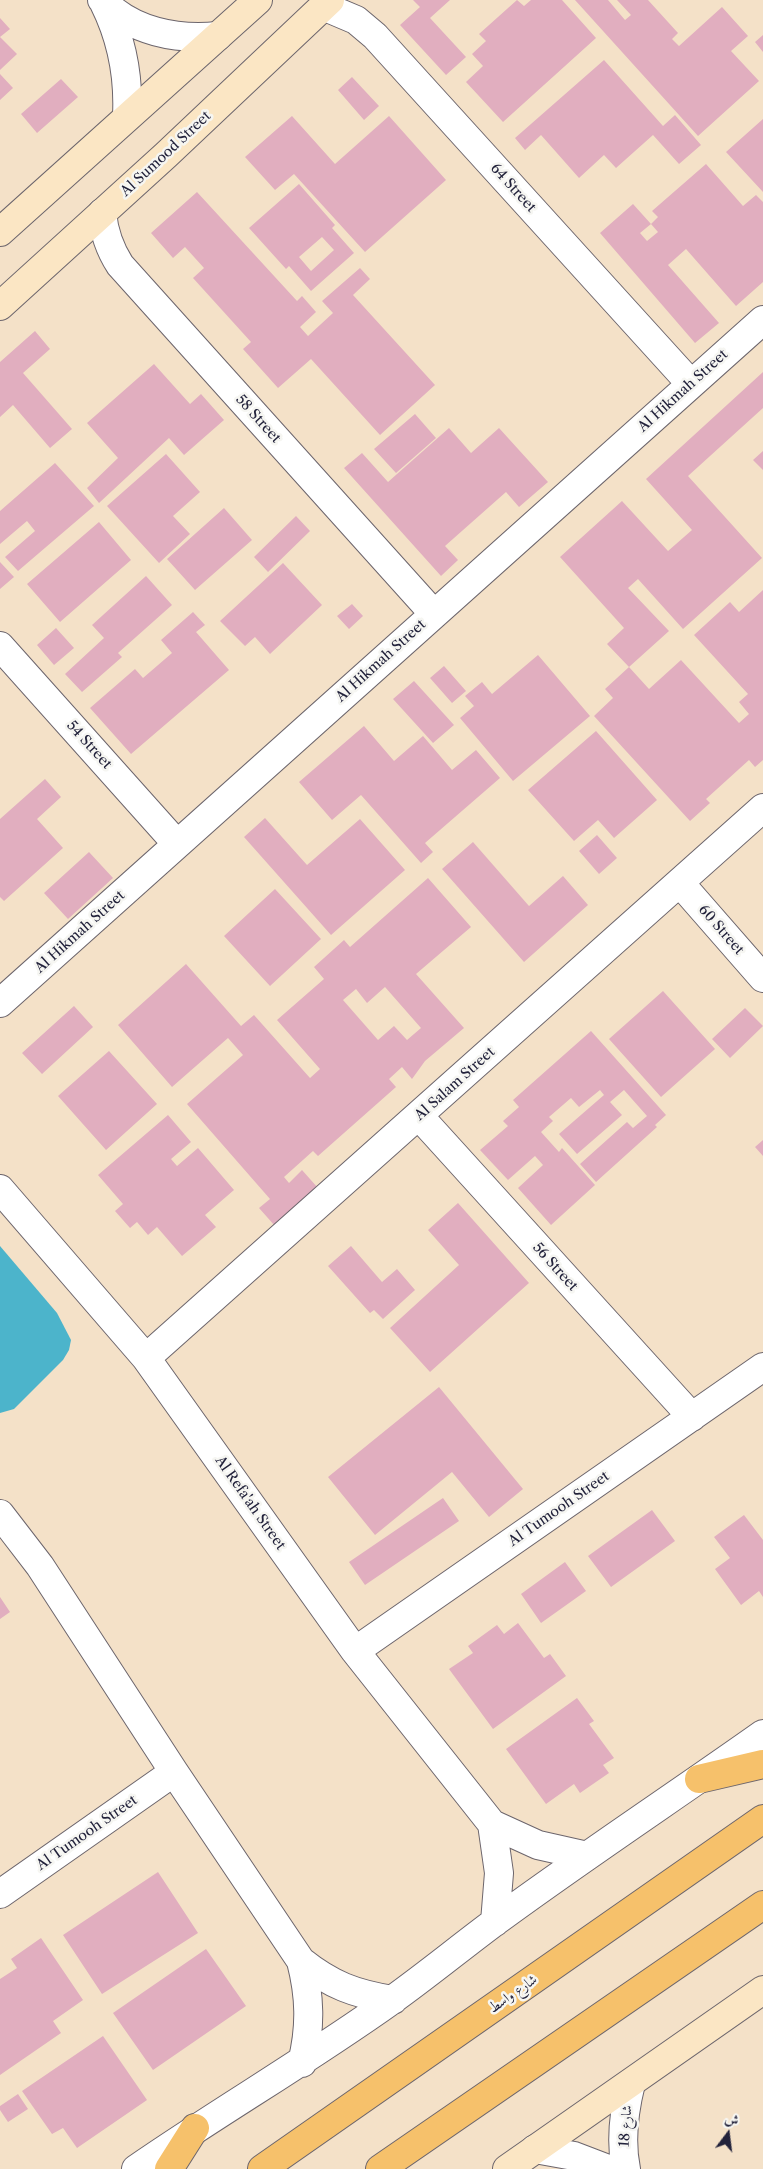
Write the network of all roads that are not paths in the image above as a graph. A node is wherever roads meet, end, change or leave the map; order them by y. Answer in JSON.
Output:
{"nodes":[{"id":1,"x":258,"y":0,"type":"edge"},
{"id":2,"x":103,"y":1,"type":"edge"},
{"id":3,"x":327,"y":3,"type":"edge"},
{"id":4,"x":218,"y":36,"type":"junction"},
{"id":5,"x":127,"y":116,"type":"junction"},
{"id":6,"x":102,"y":213,"type":"junction"},
{"id":7,"x":0,"y":232,"type":"edge"},
{"id":8,"x":0,"y":306,"type":"edge"},
{"id":9,"x":763,"y":320,"type":"edge"},
{"id":10,"x":691,"y":384,"type":"junction"},
{"id":11,"x":434,"y":614,"type":"junction"},
{"id":12,"x":0,"y":646,"type":"edge"},
{"id":13,"x":763,"y":808,"type":"edge"},
{"id":14,"x":177,"y":844,"type":"junction"},
{"id":15,"x":680,"y":883,"type":"junction"},
{"id":16,"x":763,"y":978,"type":"edge"},
{"id":17,"x":0,"y":1003,"type":"edge"},
{"id":18,"x":419,"y":1116,"type":"junction"},
{"id":19,"x":0,"y":1189,"type":"edge"},
{"id":20,"x":146,"y":1358,"type":"junction"},
{"id":21,"x":763,"y":1367,"type":"edge"},
{"id":22,"x":692,"y":1417,"type":"junction"},
{"id":23,"x":0,"y":1514,"type":"edge"},
{"id":24,"x":355,"y":1651,"type":"junction"},
{"id":25,"x":763,"y":1734,"type":"edge"},
{"id":26,"x":763,"y":1764,"type":"edge"},
{"id":27,"x":174,"y":1772,"type":"junction"},
{"id":28,"x":698,"y":1780,"type":"junction"},
{"id":29,"x":763,"y":1819,"type":"edge"},
{"id":30,"x":492,"y":1824,"type":"junction"},
{"id":31,"x":587,"y":1856,"type":"junction"},
{"id":32,"x":0,"y":1894,"type":"edge"},
{"id":33,"x":763,"y":1905,"type":"edge"},
{"id":34,"x":495,"y":1922,"type":"junction"},
{"id":35,"x":301,"y":1961,"type":"junction"},
{"id":36,"x":763,"y":1990,"type":"edge"},
{"id":37,"x":393,"y":2000,"type":"junction"},
{"id":38,"x":302,"y":2063,"type":"junction"},
{"id":39,"x":632,"y":2083,"type":"junction"},
{"id":40,"x":195,"y":2128,"type":"junction"},
{"id":41,"x":535,"y":2149,"type":"junction"},
{"id":42,"x":136,"y":2169,"type":"edge"},
{"id":43,"x":169,"y":2169,"type":"edge"},
{"id":44,"x":262,"y":2169,"type":"edge"},
{"id":45,"x":380,"y":2169,"type":"edge"},
{"id":46,"x":507,"y":2169,"type":"edge"},
{"id":47,"x":608,"y":2169,"type":"edge"},
{"id":48,"x":626,"y":2169,"type":"edge"}],
"edges":[{"from":1,"to":4,"type":"street"},
{"from":2,"to":4,"type":"street"},
{"from":2,"to":5,"type":"street"},
{"from":3,"to":6,"type":"street","name":"Al Sumood Street"},
{"from":3,"to":10,"type":"street","name":"64 Street"},
{"from":4,"to":5,"type":"street"},
{"from":5,"to":7,"type":"street"},
{"from":6,"to":8,"type":"street","name":"Al Sumood Street"},
{"from":6,"to":11,"type":"street","name":"58 Street"},
{"from":9,"to":10,"type":"street","name":"Al Hikmah Street"},
{"from":10,"to":11,"type":"street","name":"Al Hikmah Street"},
{"from":11,"to":14,"type":"street","name":"Al Hikmah Street"},
{"from":12,"to":14,"type":"street","name":"54 Street"},
{"from":13,"to":15,"type":"street","name":"Al Salam Street"},
{"from":14,"to":17,"type":"street","name":"Al Hikmah Street"},
{"from":15,"to":16,"type":"street","name":"60 Street"},
{"from":15,"to":18,"type":"street","name":"Al Salam Street"},
{"from":18,"to":20,"type":"street","name":"Al Salam Street"},
{"from":18,"to":22,"type":"street","name":"56 Street"},
{"from":19,"to":20,"type":"street","name":"Al Refa'ah Street"},
{"from":20,"to":24,"type":"street","name":"Al Refa'ah Street"},
{"from":21,"to":22,"type":"street","name":"Al Tumooh Street"},
{"from":22,"to":24,"type":"street","name":"Al Tumooh Street"},
{"from":23,"to":27,"type":"street"},
{"from":24,"to":30,"type":"street","name":"Al Refa'ah Street"},
{"from":25,"to":28,"type":"street"},
{"from":26,"to":28,"type":"highway"},
{"from":27,"to":32,"type":"street","name":"Al Tumooh Street"},
{"from":27,"to":35,"type":"street"},
{"from":28,"to":31,"type":"street"},
{"from":29,"to":44,"type":"highway","name":"شارع واسط"},
{"from":30,"to":31,"type":"street","name":"Al Refa'ah Street"},
{"from":30,"to":34,"type":"street"},
{"from":31,"to":34,"type":"street"},
{"from":33,"to":45,"type":"highway"},
{"from":34,"to":37,"type":"street"},
{"from":35,"to":37,"type":"street"},
{"from":35,"to":38,"type":"street"},
{"from":36,"to":39,"type":"street"},
{"from":37,"to":38,"type":"street"},
{"from":38,"to":40,"type":"street"},
{"from":39,"to":41,"type":"street"},
{"from":39,"to":48,"type":"street","name":"شارع 18"},
{"from":40,"to":42,"type":"street"},
{"from":40,"to":43,"type":"highway"},
{"from":41,"to":46,"type":"street"},
{"from":41,"to":47,"type":"street"}]}
